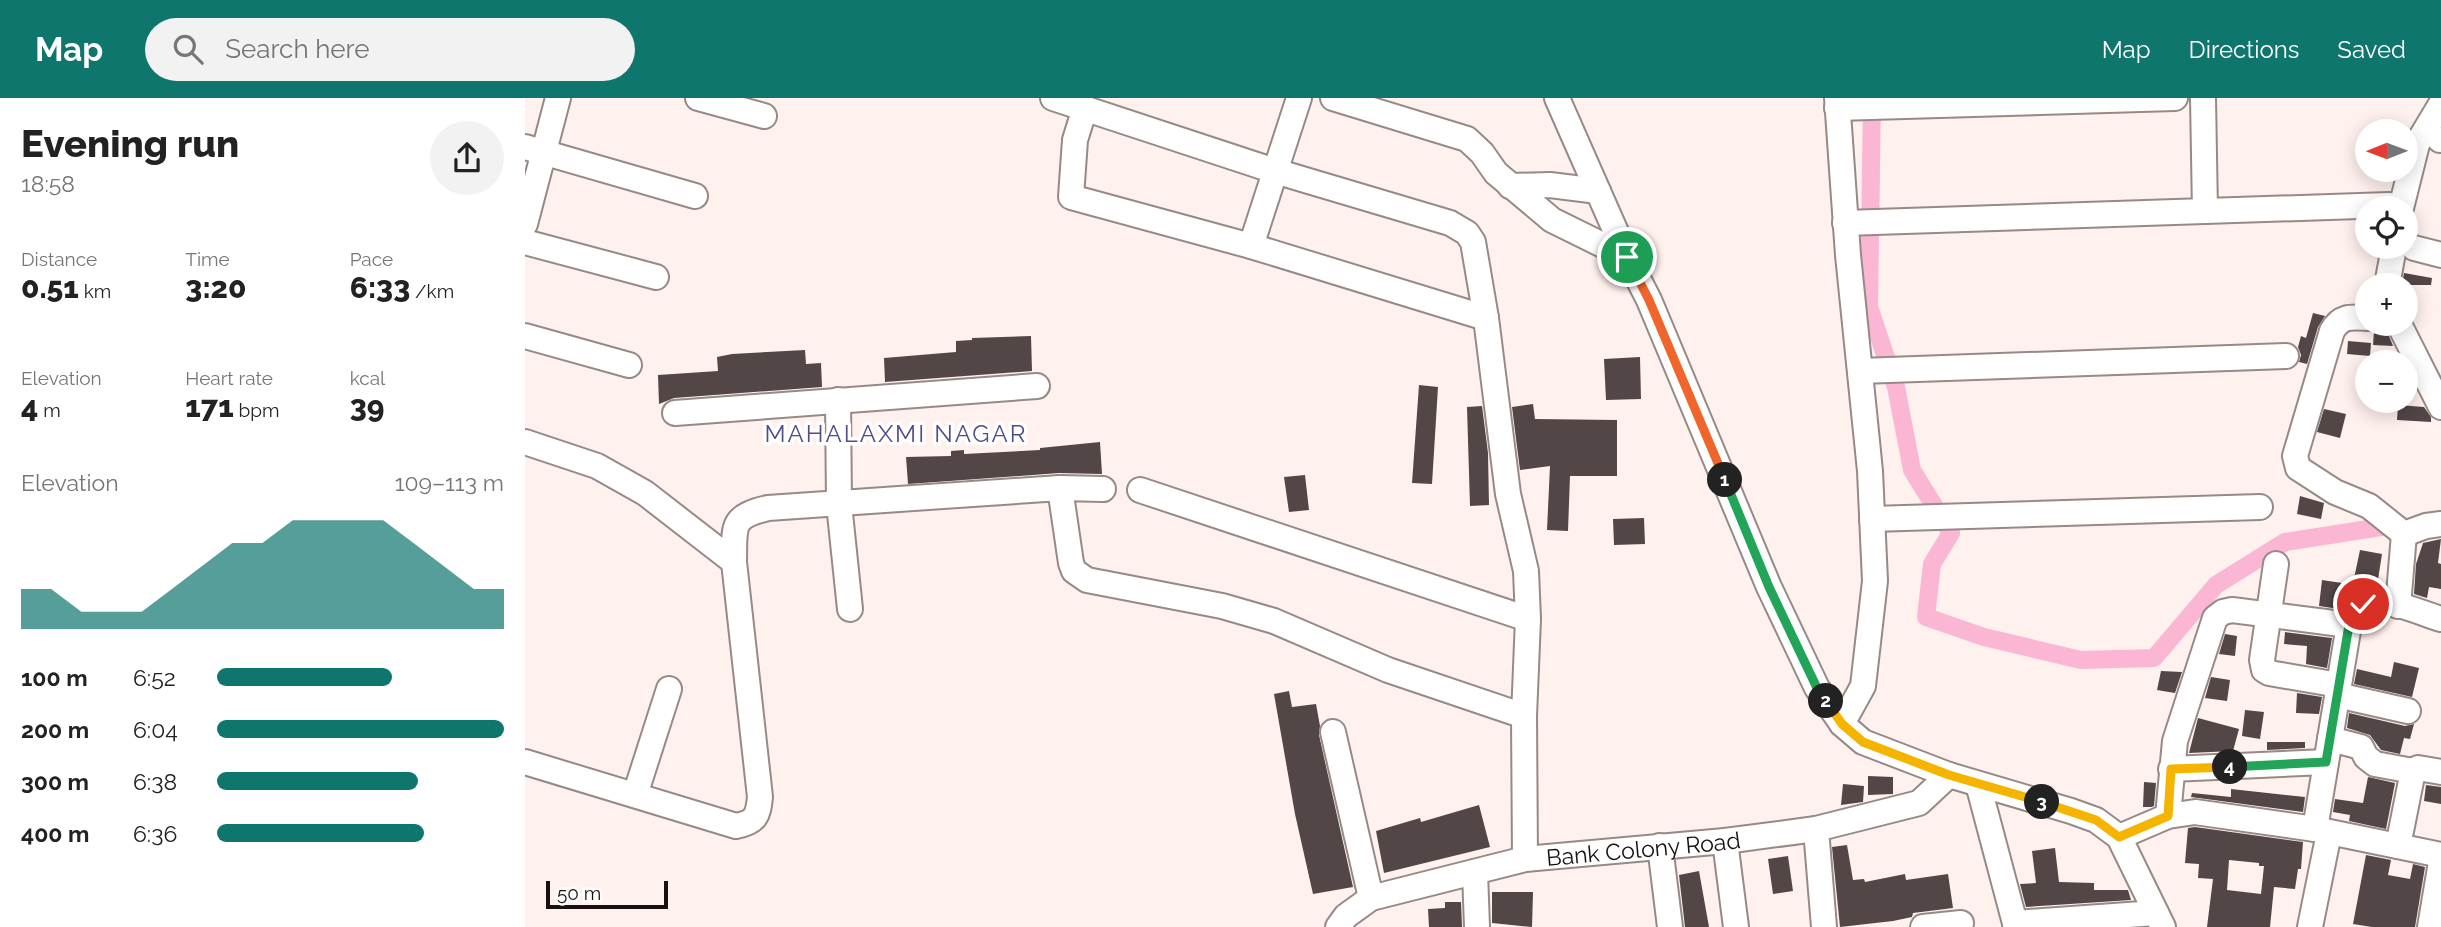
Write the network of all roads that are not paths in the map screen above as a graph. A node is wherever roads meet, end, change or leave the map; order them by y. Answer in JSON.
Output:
{"nodes":[{"id":1,"x":558,"y":98,"type":"edge"},
{"id":2,"x":698,"y":98,"type":"edge"},
{"id":3,"x":1053,"y":98,"type":"edge"},
{"id":4,"x":1299,"y":98,"type":"edge"},
{"id":5,"x":1333,"y":98,"type":"edge"},
{"id":6,"x":1557,"y":98,"type":"edge"},
{"id":7,"x":2175,"y":98,"type":"edge"},
{"id":8,"x":2203,"y":98,"type":"edge"},
{"id":9,"x":1837,"y":103,"type":"edge"},
{"id":10,"x":2441,"y":104,"type":"edge"},
{"id":11,"x":1085,"y":108,"type":"junction"},
{"id":12,"x":764,"y":116,"type":"dead end"},
{"id":13,"x":534,"y":150,"type":"edge"},
{"id":14,"x":1275,"y":171,"type":"junction"},
{"id":15,"x":1510,"y":186,"type":"junction"},
{"id":16,"x":1598,"y":191,"type":"junction"},
{"id":17,"x":695,"y":196,"type":"dead end"},
{"id":18,"x":2399,"y":196,"type":"edge"},
{"id":19,"x":2355,"y":208,"type":"edge"},
{"id":20,"x":2206,"y":211,"type":"junction"},
{"id":21,"x":1846,"y":223,"type":"junction"},
{"id":22,"x":525,"y":224,"type":"edge"},
{"id":23,"x":525,"y":242,"type":"edge"},
{"id":24,"x":1251,"y":246,"type":"junction"},
{"id":25,"x":2418,"y":251,"type":"edge"},
{"id":26,"x":2441,"y":255,"type":"edge"},
{"id":27,"x":1627,"y":257,"type":"junction"},
{"id":28,"x":656,"y":277,"type":"dead end"},
{"id":29,"x":2355,"y":317,"type":"edge"},
{"id":30,"x":1486,"y":318,"type":"junction"},
{"id":31,"x":525,"y":336,"type":"edge"},
{"id":32,"x":2405,"y":336,"type":"edge"},
{"id":33,"x":2286,"y":356,"type":"dead end"},
{"id":34,"x":629,"y":365,"type":"dead end"},
{"id":35,"x":1860,"y":371,"type":"junction"},
{"id":36,"x":1037,"y":387,"type":"dead end"},
{"id":37,"x":838,"y":400,"type":"junction"},
{"id":38,"x":2441,"y":407,"type":"edge"},
{"id":39,"x":675,"y":413,"type":"dead end"},
{"id":40,"x":525,"y":442,"type":"edge"},
{"id":41,"x":1061,"y":488,"type":"junction"},
{"id":42,"x":1103,"y":489,"type":"dead end"},
{"id":43,"x":1140,"y":491,"type":"dead end"},
{"id":44,"x":839,"y":504,"type":"junction"},
{"id":45,"x":2260,"y":507,"type":"dead end"},
{"id":46,"x":1872,"y":519,"type":"junction"},
{"id":47,"x":2441,"y":524,"type":"edge"},
{"id":48,"x":2404,"y":533,"type":"junction"},
{"id":49,"x":734,"y":562,"type":"junction"},
{"id":50,"x":2276,"y":564,"type":"dead end"},
{"id":51,"x":2398,"y":606,"type":"junction"},
{"id":52,"x":850,"y":609,"type":"dead end"},
{"id":53,"x":2268,"y":615,"type":"junction"},
{"id":54,"x":1528,"y":619,"type":"junction"},
{"id":55,"x":2441,"y":619,"type":"edge"},
{"id":56,"x":2349,"y":625,"type":"junction"},
{"id":57,"x":669,"y":689,"type":"dead end"},
{"id":58,"x":2338,"y":690,"type":"junction"},
{"id":59,"x":2408,"y":711,"type":"dead end"},
{"id":60,"x":1524,"y":716,"type":"junction"},
{"id":61,"x":1842,"y":724,"type":"junction"},
{"id":62,"x":1333,"y":732,"type":"dead end"},
{"id":63,"x":2328,"y":750,"type":"junction"},
{"id":64,"x":525,"y":762,"type":"edge"},
{"id":65,"x":2171,"y":769,"type":"junction"},
{"id":66,"x":2413,"y":771,"type":"junction"},
{"id":67,"x":2441,"y":772,"type":"edge"},
{"id":68,"x":1949,"y":775,"type":"junction"},
{"id":69,"x":1978,"y":784,"type":"junction"},
{"id":70,"x":635,"y":795,"type":"junction"},
{"id":71,"x":2168,"y":816,"type":"junction"},
{"id":72,"x":1816,"y":829,"type":"junction"},
{"id":73,"x":2322,"y":831,"type":"junction"},
{"id":74,"x":2119,"y":837,"type":"junction"},
{"id":75,"x":1725,"y":841,"type":"junction"},
{"id":76,"x":1660,"y":846,"type":"junction"},
{"id":77,"x":2398,"y":846,"type":"junction"},
{"id":78,"x":2441,"y":855,"type":"edge"},
{"id":79,"x":1525,"y":859,"type":"junction"},
{"id":80,"x":2441,"y":862,"type":"edge"},
{"id":81,"x":1475,"y":872,"type":"junction"},
{"id":82,"x":1371,"y":898,"type":"junction"},
{"id":83,"x":2160,"y":920,"type":"edge"},
{"id":84,"x":1961,"y":922,"type":"dead end"},
{"id":85,"x":2015,"y":925,"type":"edge"},
{"id":86,"x":1338,"y":927,"type":"edge"},
{"id":87,"x":1477,"y":927,"type":"edge"},
{"id":88,"x":1670,"y":927,"type":"edge"},
{"id":89,"x":1736,"y":927,"type":"edge"},
{"id":90,"x":1824,"y":927,"type":"edge"},
{"id":91,"x":1923,"y":927,"type":"edge"},
{"id":92,"x":2310,"y":927,"type":"edge"},
{"id":93,"x":2430,"y":927,"type":"edge"}],
"edges":[{"from":1,"to":13,"type":"street"},
{"from":2,"to":12,"type":"street"},
{"from":3,"to":11,"type":"street"},
{"from":4,"to":14,"type":"street"},
{"from":5,"to":15,"type":"street"},
{"from":6,"to":16,"type":"street"},
{"from":7,"to":9,"type":"street"},
{"from":8,"to":20,"type":"street"},
{"from":9,"to":21,"type":"street"},
{"from":10,"to":18,"type":"street"},
{"from":11,"to":14,"type":"street"},
{"from":11,"to":24,"type":"street"},
{"from":13,"to":17,"type":"street"},
{"from":13,"to":22,"type":"street"},
{"from":14,"to":24,"type":"street"},
{"from":14,"to":30,"type":"street"},
{"from":15,"to":16,"type":"street"},
{"from":15,"to":27,"type":"street"},
{"from":16,"to":27,"type":"street"},
{"from":19,"to":20,"type":"street"},
{"from":20,"to":21,"type":"street"},
{"from":21,"to":35,"type":"street"},
{"from":23,"to":28,"type":"street"},
{"from":24,"to":30,"type":"street"},
{"from":25,"to":26,"type":"street"},
{"from":27,"to":61,"type":"street"},
{"from":29,"to":48,"type":"street"},
{"from":30,"to":54,"type":"street"},
{"from":31,"to":34,"type":"street"},
{"from":32,"to":38,"type":"street"},
{"from":33,"to":35,"type":"street"},
{"from":35,"to":46,"type":"street"},
{"from":36,"to":37,"type":"street"},
{"from":37,"to":39,"type":"street"},
{"from":37,"to":44,"type":"street"},
{"from":40,"to":49,"type":"street"},
{"from":41,"to":42,"type":"street"},
{"from":41,"to":44,"type":"street"},
{"from":41,"to":60,"type":"street"},
{"from":43,"to":54,"type":"street"},
{"from":44,"to":49,"type":"street"},
{"from":44,"to":52,"type":"street"},
{"from":45,"to":46,"type":"street"},
{"from":46,"to":61,"type":"street"},
{"from":47,"to":48,"type":"street"},
{"from":48,"to":51,"type":"street"},
{"from":49,"to":70,"type":"street"},
{"from":50,"to":53,"type":"street"},
{"from":51,"to":55,"type":"street"},
{"from":51,"to":56,"type":"street"},
{"from":53,"to":56,"type":"street"},
{"from":53,"to":58,"type":"street"},
{"from":53,"to":65,"type":"street"},
{"from":54,"to":60,"type":"street"},
{"from":56,"to":58,"type":"street"},
{"from":57,"to":70,"type":"street"},
{"from":58,"to":59,"type":"street"},
{"from":58,"to":63,"type":"street"},
{"from":60,"to":79,"type":"street"},
{"from":61,"to":68,"type":"street"},
{"from":62,"to":82,"type":"street"},
{"from":63,"to":65,"type":"street"},
{"from":63,"to":66,"type":"street"},
{"from":63,"to":73,"type":"street"},
{"from":64,"to":70,"type":"street"},
{"from":65,"to":71,"type":"street"},
{"from":66,"to":67,"type":"street"},
{"from":66,"to":77,"type":"street"},
{"from":68,"to":69,"type":"street"},
{"from":68,"to":72,"type":"street","name":"Bank Colony Road"},
{"from":69,"to":74,"type":"street"},
{"from":69,"to":85,"type":"street"},
{"from":71,"to":73,"type":"street"},
{"from":71,"to":74,"type":"street"},
{"from":72,"to":75,"type":"street","name":"Bank Colony Road"},
{"from":72,"to":90,"type":"street"},
{"from":73,"to":77,"type":"street"},
{"from":73,"to":92,"type":"street"},
{"from":74,"to":83,"type":"street"},
{"from":75,"to":76,"type":"street","name":"Bank Colony Road"},
{"from":75,"to":89,"type":"street"},
{"from":76,"to":79,"type":"street","name":"Bank Colony Road"},
{"from":76,"to":88,"type":"street"},
{"from":77,"to":78,"type":"street"},
{"from":79,"to":81,"type":"street","name":"Bank Colony Road"},
{"from":80,"to":93,"type":"street"},
{"from":81,"to":82,"type":"street","name":"Bank Colony Road"},
{"from":81,"to":87,"type":"street"},
{"from":82,"to":86,"type":"street","name":"Bank Colony Road"},
{"from":83,"to":85,"type":"street"},
{"from":84,"to":91,"type":"street"}]}
